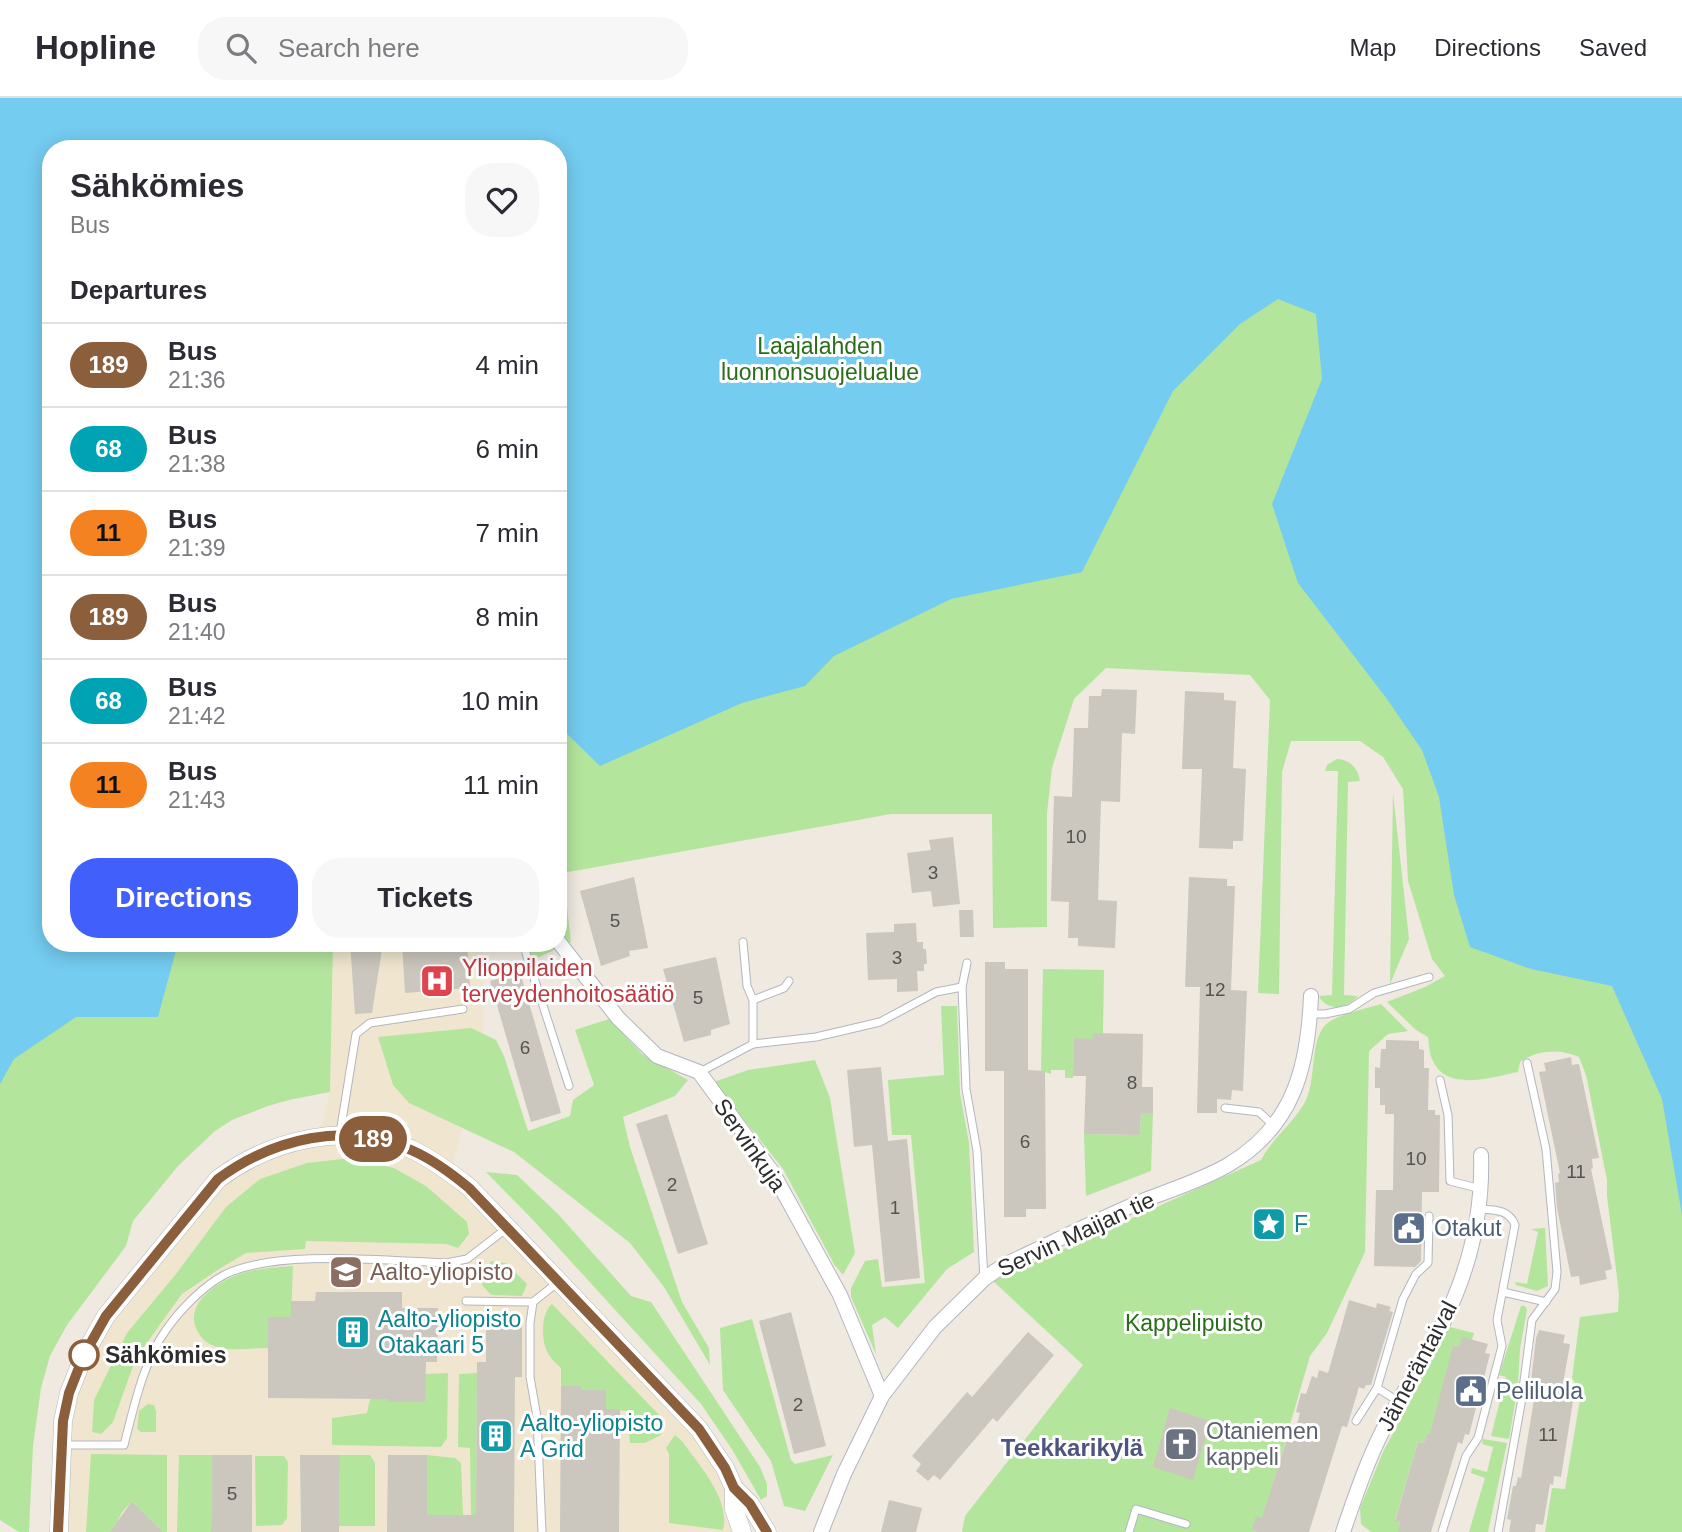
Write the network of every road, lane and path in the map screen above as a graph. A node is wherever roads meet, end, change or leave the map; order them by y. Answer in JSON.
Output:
{"nodes":[{"id":1,"x":743,"y":942,"type":"dead end"},
{"id":2,"x":567,"y":952,"type":"edge"},
{"id":3,"x":526,"y":953,"type":"dead end"},
{"id":4,"x":967,"y":962,"type":"dead end"},
{"id":5,"x":1429,"y":977,"type":"dead end"},
{"id":6,"x":789,"y":981,"type":"dead end"},
{"id":7,"x":962,"y":987,"type":"junction"},
{"id":8,"x":1311,"y":996,"type":"dead end"},
{"id":9,"x":753,"y":1000,"type":"junction"},
{"id":10,"x":463,"y":1009,"type":"dead end"},
{"id":11,"x":1310,"y":1014,"type":"junction"},
{"id":12,"x":753,"y":1044,"type":"junction"},
{"id":13,"x":1527,"y":1063,"type":"dead end"},
{"id":14,"x":699,"y":1073,"type":"junction"},
{"id":15,"x":1440,"y":1080,"type":"dead end"},
{"id":16,"x":569,"y":1086,"type":"dead end"},
{"id":17,"x":1225,"y":1108,"type":"dead end"},
{"id":18,"x":1275,"y":1127,"type":"junction"},
{"id":19,"x":340,"y":1136,"type":"junction"},
{"id":20,"x":1481,"y":1155,"type":"dead end"},
{"id":21,"x":1481,"y":1189,"type":"junction"},
{"id":22,"x":1479,"y":1209,"type":"junction"},
{"id":23,"x":1429,"y":1216,"type":"dead end"},
{"id":24,"x":508,"y":1227,"type":"junction"},
{"id":25,"x":984,"y":1279,"type":"junction"},
{"id":26,"x":558,"y":1282,"type":"junction"},
{"id":27,"x":1503,"y":1292,"type":"junction"},
{"id":28,"x":466,"y":1301,"type":"dead end"},
{"id":29,"x":533,"y":1302,"type":"junction"},
{"id":30,"x":1546,"y":1302,"type":"junction"},
{"id":31,"x":1377,"y":1388,"type":"junction"},
{"id":32,"x":882,"y":1396,"type":"junction"},
{"id":33,"x":1398,"y":1401,"type":"junction"},
{"id":34,"x":1356,"y":1421,"type":"dead end"},
{"id":35,"x":61,"y":1445,"type":"junction"},
{"id":36,"x":734,"y":1488,"type":"junction"},
{"id":37,"x":1186,"y":1524,"type":"dead end"},
{"id":38,"x":58,"y":1532,"type":"edge"},
{"id":39,"x":542,"y":1532,"type":"edge"},
{"id":40,"x":742,"y":1532,"type":"edge"},
{"id":41,"x":767,"y":1532,"type":"edge"},
{"id":42,"x":821,"y":1532,"type":"edge"},
{"id":43,"x":1129,"y":1532,"type":"edge"},
{"id":44,"x":1343,"y":1532,"type":"edge"},
{"id":45,"x":1442,"y":1532,"type":"edge"},
{"id":46,"x":1499,"y":1532,"type":"edge"}],
"edges":[{"from":1,"to":9,"type":"lane"},
{"from":2,"to":14,"type":"street"},
{"from":3,"to":16,"type":"lane"},
{"from":4,"to":7,"type":"lane"},
{"from":5,"to":11,"type":"lane"},
{"from":6,"to":9,"type":"lane"},
{"from":7,"to":12,"type":"lane"},
{"from":7,"to":25,"type":"lane"},
{"from":8,"to":11,"type":"street","name":"Servin Maijan tie"},
{"from":9,"to":12,"type":"lane"},
{"from":10,"to":19,"type":"lane"},
{"from":11,"to":18,"type":"street","name":"Servin Maijan tie"},
{"from":12,"to":14,"type":"lane"},
{"from":13,"to":30,"type":"lane"},
{"from":14,"to":32,"type":"street","name":"Servinkuja"},
{"from":15,"to":21,"type":"lane"},
{"from":17,"to":18,"type":"lane"},
{"from":18,"to":25,"type":"street","name":"Servin Maijan tie"},
{"from":19,"to":24,"type":"street"},
{"from":19,"to":35,"type":"street"},
{"from":20,"to":21,"type":"street","name":"Jämeräntaival"},
{"from":21,"to":22,"type":"street","name":"Jämeräntaival"},
{"from":22,"to":27,"type":"lane"},
{"from":22,"to":33,"type":"street","name":"Jämeräntaival"},
{"from":23,"to":31,"type":"lane"},
{"from":24,"to":26,"type":"street"},
{"from":24,"to":35,"type":"lane"},
{"from":25,"to":32,"type":"street","name":"Servin Maijan tie"},
{"from":26,"to":29,"type":"lane"},
{"from":26,"to":36,"type":"street"},
{"from":27,"to":30,"type":"lane"},
{"from":27,"to":45,"type":"lane"},
{"from":28,"to":29,"type":"lane"},
{"from":29,"to":39,"type":"lane"},
{"from":30,"to":46,"type":"lane"},
{"from":31,"to":33,"type":"lane"},
{"from":31,"to":34,"type":"lane"},
{"from":32,"to":42,"type":"street","name":"Servin Maijan tie"},
{"from":33,"to":44,"type":"street","name":"Jämeräntaival"},
{"from":35,"to":38,"type":"street"},
{"from":36,"to":40,"type":"street"},
{"from":36,"to":41,"type":"street"},
{"from":37,"to":43,"type":"lane"}]}
